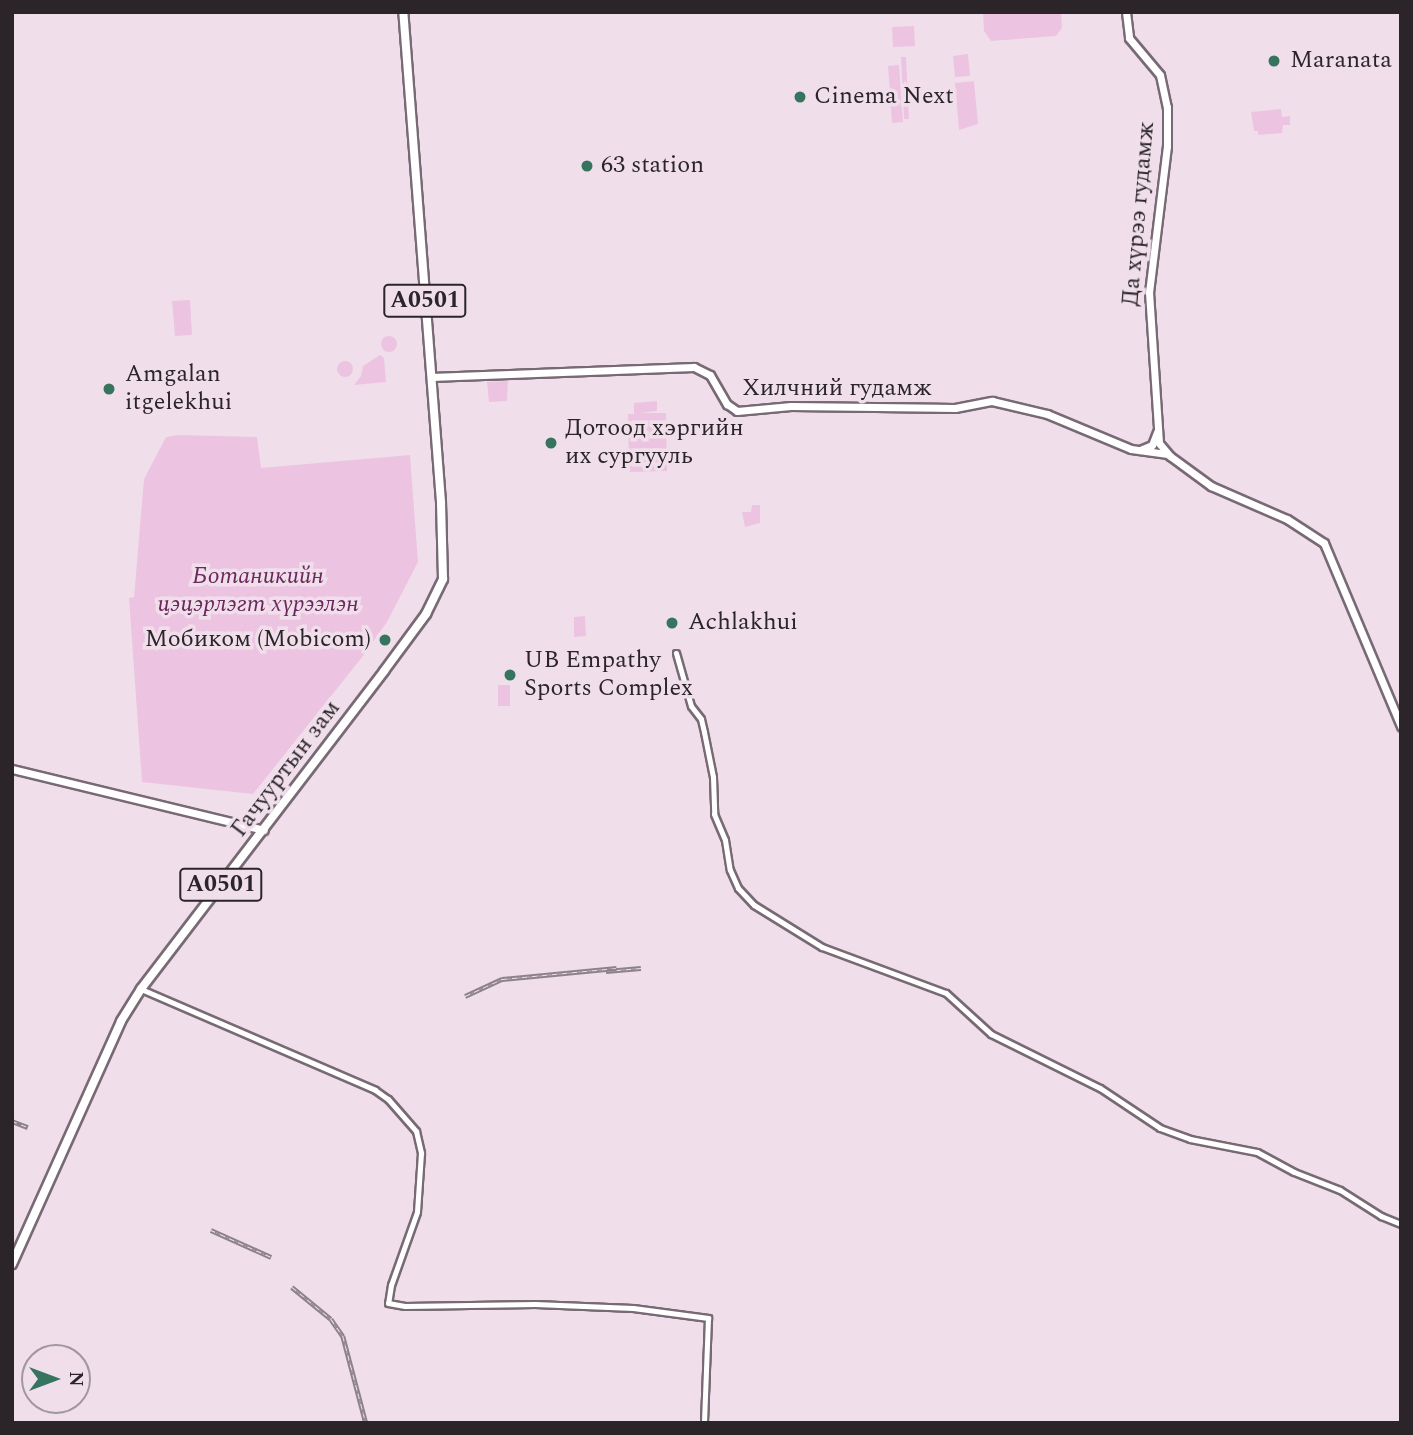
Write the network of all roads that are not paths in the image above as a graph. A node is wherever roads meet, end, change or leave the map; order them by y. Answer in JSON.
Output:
{"nodes":[{"id":1,"x":403,"y":12,"type":"edge"},
{"id":2,"x":1126,"y":12,"type":"edge"},
{"id":3,"x":431,"y":377,"type":"junction"},
{"id":4,"x":1157,"y":444,"type":"junction"},
{"id":5,"x":1137,"y":451,"type":"junction"},
{"id":6,"x":1168,"y":454,"type":"junction"},
{"id":7,"x":676,"y":653,"type":"dead end"},
{"id":8,"x":1401,"y":726,"type":"edge"},
{"id":9,"x":12,"y":769,"type":"edge"},
{"id":10,"x":264,"y":830,"type":"junction"},
{"id":11,"x":141,"y":989,"type":"junction"},
{"id":12,"x":1401,"y":1224,"type":"edge"},
{"id":13,"x":12,"y":1264,"type":"edge"},
{"id":14,"x":704,"y":1423,"type":"edge"}],
"edges":[{"from":1,"to":3,"type":"highway","number":"A0501"},
{"from":2,"to":4,"type":"main road","name":"Да хүрээ гудамж"},
{"from":3,"to":5,"type":"main road","name":"Хилчний гудамж"},
{"from":3,"to":10,"type":"highway","name":"Гачууртын зам","number":"A0501"},
{"from":4,"to":5,"type":"main road"},
{"from":4,"to":6,"type":"main road","name":"Да хүрээ гудамж"},
{"from":5,"to":6,"type":"main road","name":"Хилчний гудамж"},
{"from":6,"to":8,"type":"main road","name":"Да хүрээ гудамж"},
{"from":7,"to":12,"type":"street"},
{"from":9,"to":10,"type":"main road"},
{"from":10,"to":11,"type":"highway","name":"Гачууртын зам","number":"A0501"},
{"from":11,"to":13,"type":"highway","name":"Гачууртын зам","number":"A0501"},
{"from":11,"to":14,"type":"street"}]}
